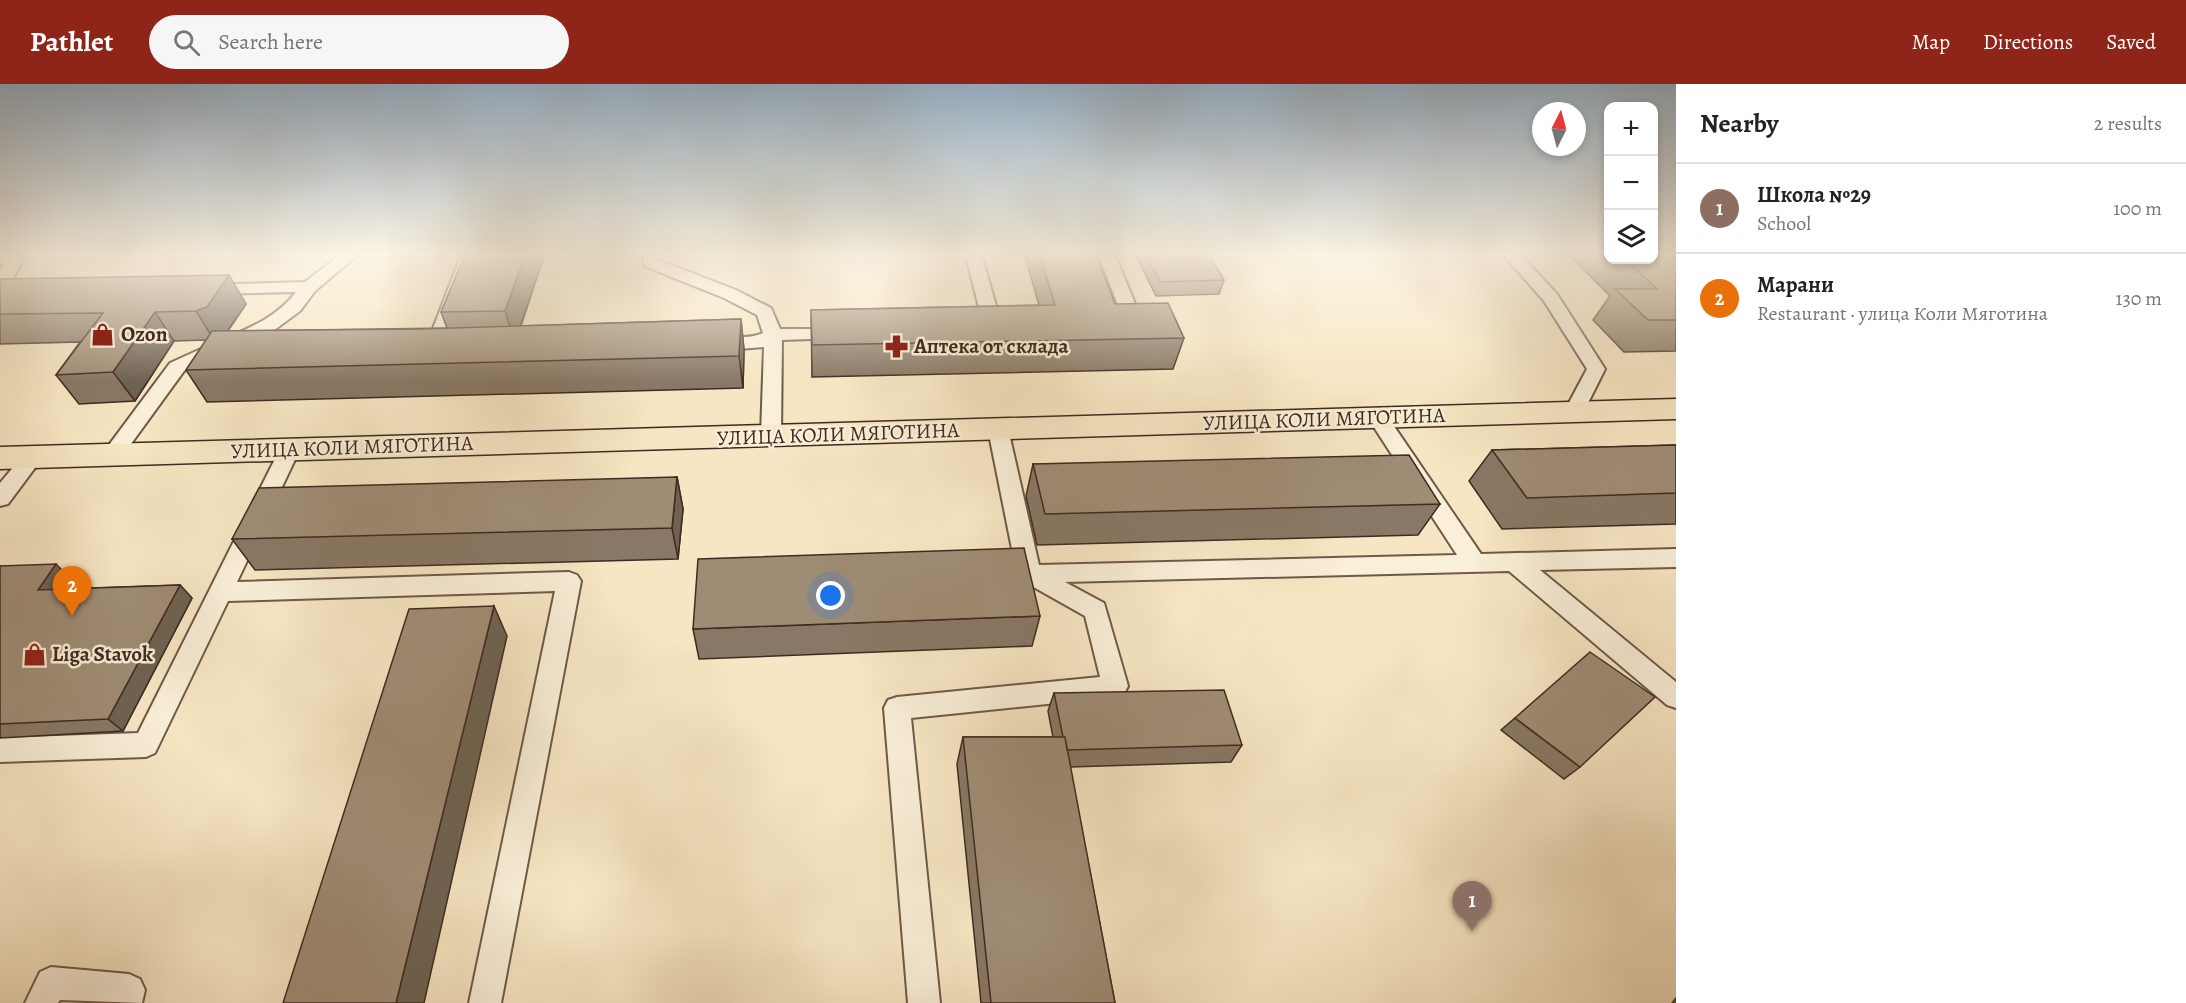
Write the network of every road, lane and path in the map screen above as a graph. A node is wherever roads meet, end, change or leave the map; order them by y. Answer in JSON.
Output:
{"nodes":[{"id":1,"x":302,"y":296,"type":"edge"},
{"id":2,"x":454,"y":296,"type":"edge"},
{"id":3,"x":731,"y":296,"type":"edge"},
{"id":4,"x":985,"y":296,"type":"edge"},
{"id":5,"x":1123,"y":296,"type":"edge"},
{"id":6,"x":1549,"y":296,"type":"edge"},
{"id":7,"x":1132,"y":318,"type":"edge"},
{"id":8,"x":970,"y":328,"type":"edge"},
{"id":9,"x":854,"y":332,"type":"edge"},
{"id":10,"x":773,"y":335,"type":"junction"},
{"id":11,"x":696,"y":345,"type":"edge"},
{"id":12,"x":433,"y":352,"type":"junction"},
{"id":13,"x":457,"y":352,"type":"edge"},
{"id":14,"x":410,"y":353,"type":"edge"},
{"id":15,"x":202,"y":354,"type":"junction"},
{"id":16,"x":249,"y":354,"type":"edge"},
{"id":17,"x":1676,"y":409,"type":"edge"},
{"id":18,"x":1574,"y":412,"type":"junction"},
{"id":19,"x":1378,"y":418,"type":"junction"},
{"id":20,"x":998,"y":429,"type":"junction"},
{"id":21,"x":771,"y":435,"type":"junction"},
{"id":22,"x":290,"y":449,"type":"junction"},
{"id":23,"x":113,"y":454,"type":"junction"},
{"id":24,"x":33,"y":457,"type":"junction"},
{"id":25,"x":0,"y":458,"type":"edge"},
{"id":26,"x":0,"y":498,"type":"edge"},
{"id":27,"x":1676,"y":558,"type":"edge"},
{"id":28,"x":1018,"y":560,"type":"junction"},
{"id":29,"x":1514,"y":561,"type":"junction"},
{"id":30,"x":1475,"y":563,"type":"junction"},
{"id":31,"x":221,"y":592,"type":"junction"},
{"id":32,"x":1676,"y":696,"type":"edge"},
{"id":33,"x":0,"y":750,"type":"edge"},
{"id":34,"x":41,"y":1003,"type":"edge"},
{"id":35,"x":126,"y":1003,"type":"edge"},
{"id":36,"x":485,"y":1003,"type":"edge"},
{"id":37,"x":924,"y":1003,"type":"edge"}],
"edges":[{"from":1,"to":15,"type":"lane"},
{"from":2,"to":12,"type":"lane"},
{"from":3,"to":10,"type":"lane"},
{"from":4,"to":8,"type":"lane"},
{"from":5,"to":7,"type":"lane"},
{"from":6,"to":18,"type":"lane"},
{"from":9,"to":10,"type":"lane"},
{"from":10,"to":11,"type":"lane"},
{"from":10,"to":21,"type":"lane"},
{"from":12,"to":13,"type":"lane"},
{"from":12,"to":14,"type":"lane"},
{"from":15,"to":16,"type":"lane"},
{"from":15,"to":23,"type":"lane"},
{"from":17,"to":18,"type":"main road","name":"УЛИЦА КОЛИ МЯГОТИНА"},
{"from":18,"to":19,"type":"main road","name":"УЛИЦА КОЛИ МЯГОТИНА"},
{"from":19,"to":20,"type":"main road","name":"УЛИЦА КОЛИ МЯГОТИНА"},
{"from":19,"to":30,"type":"lane"},
{"from":20,"to":21,"type":"main road","name":"УЛИЦА КОЛИ МЯГОТИНА"},
{"from":20,"to":28,"type":"lane"},
{"from":21,"to":22,"type":"main road","name":"УЛИЦА КОЛИ МЯГОТИНА"},
{"from":22,"to":23,"type":"main road","name":"УЛИЦА КОЛИ МЯГОТИНА"},
{"from":22,"to":31,"type":"lane"},
{"from":23,"to":24,"type":"main road","name":"УЛИЦА КОЛИ МЯГОТИНА"},
{"from":24,"to":25,"type":"main road","name":"УЛИЦА КОЛИ МЯГОТИНА"},
{"from":24,"to":26,"type":"lane"},
{"from":27,"to":29,"type":"lane"},
{"from":28,"to":30,"type":"lane"},
{"from":28,"to":37,"type":"lane"},
{"from":29,"to":30,"type":"lane"},
{"from":29,"to":32,"type":"lane"},
{"from":31,"to":33,"type":"lane"},
{"from":31,"to":36,"type":"lane"},
{"from":34,"to":35,"type":"lane"}]}
